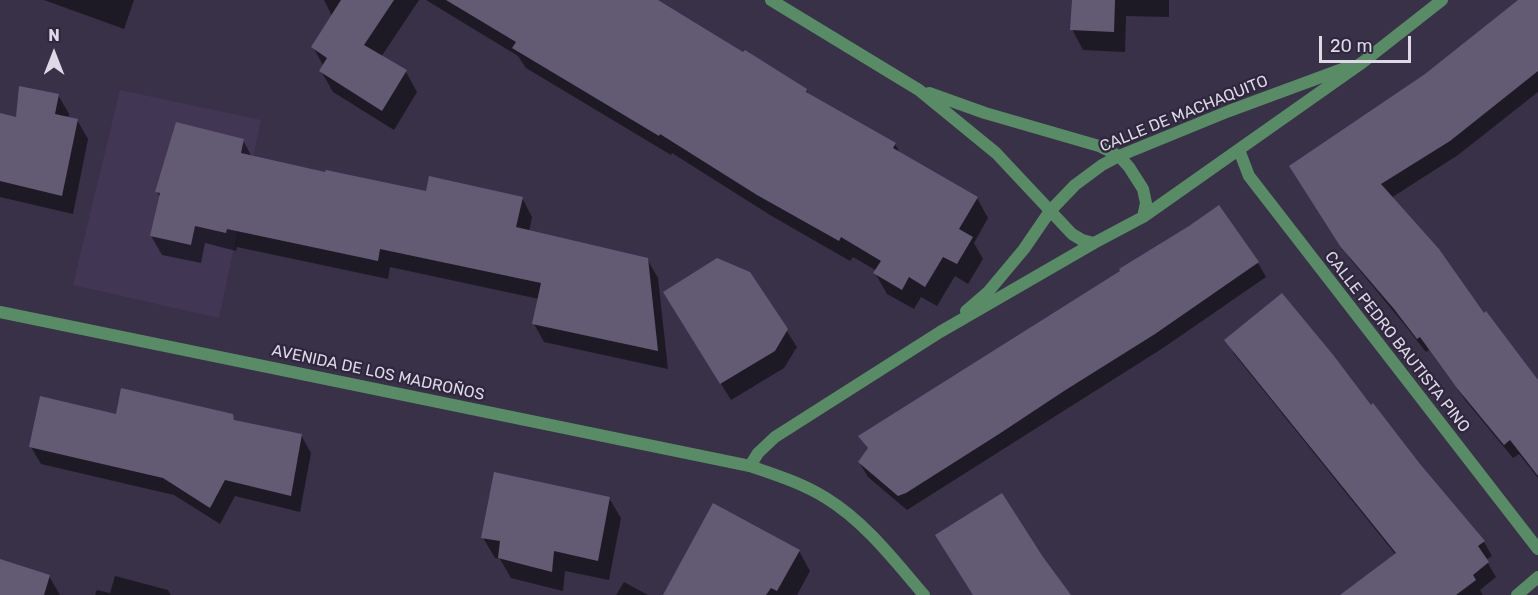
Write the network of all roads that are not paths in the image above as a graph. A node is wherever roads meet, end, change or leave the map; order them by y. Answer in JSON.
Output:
{"nodes":[{"id":1,"x":771,"y":0,"type":"edge"},
{"id":2,"x":1442,"y":0,"type":"edge"},
{"id":3,"x":1363,"y":62,"type":"junction"},
{"id":4,"x":919,"y":90,"type":"junction"},
{"id":5,"x":1239,"y":150,"type":"junction"},
{"id":6,"x":1119,"y":156,"type":"junction"},
{"id":7,"x":1050,"y":211,"type":"junction"},
{"id":8,"x":1143,"y":218,"type":"junction"},
{"id":9,"x":1094,"y":243,"type":"junction"},
{"id":10,"x":0,"y":312,"type":"edge"},
{"id":11,"x":940,"y":332,"type":"junction"},
{"id":12,"x":750,"y":466,"type":"junction"},
{"id":13,"x":1538,"y":549,"type":"edge"},
{"id":14,"x":908,"y":577,"type":"junction"},
{"id":15,"x":1538,"y":577,"type":"edge"},
{"id":16,"x":918,"y":595,"type":"edge"},
{"id":17,"x":924,"y":595,"type":"edge"},
{"id":18,"x":1516,"y":595,"type":"edge"}],
"edges":[{"from":1,"to":4,"type":"street"},
{"from":2,"to":3,"type":"street","name":"CALLE DE MACHAQUITO"},
{"from":3,"to":5,"type":"street","name":"CALLE DE MACHAQUITO"},
{"from":3,"to":6,"type":"street","name":"CALLE DE MACHAQUITO"},
{"from":4,"to":6,"type":"street"},
{"from":4,"to":7,"type":"street"},
{"from":5,"to":8,"type":"street","name":"CALLE DE MACHAQUITO"},
{"from":5,"to":13,"type":"street","name":"CALLE PEDRO BAUTISTA PINO"},
{"from":6,"to":7,"type":"street","name":"CALLE DE MACHAQUITO"},
{"from":6,"to":8,"type":"street"},
{"from":7,"to":9,"type":"street"},
{"from":7,"to":11,"type":"street","name":"CALLE DE MACHAQUITO"},
{"from":8,"to":9,"type":"street","name":"CALLE DE MACHAQUITO"},
{"from":9,"to":11,"type":"street","name":"CALLE DE MACHAQUITO"},
{"from":10,"to":12,"type":"street","name":"AVENIDA DE LOS MADROÑOS"},
{"from":11,"to":12,"type":"street","name":"CALLE DE MACHAQUITO"},
{"from":12,"to":14,"type":"street","name":"AVENIDA DE LOS MADROÑOS"},
{"from":14,"to":16,"type":"street"},
{"from":14,"to":17,"type":"street"},
{"from":15,"to":18,"type":"street"}]}
